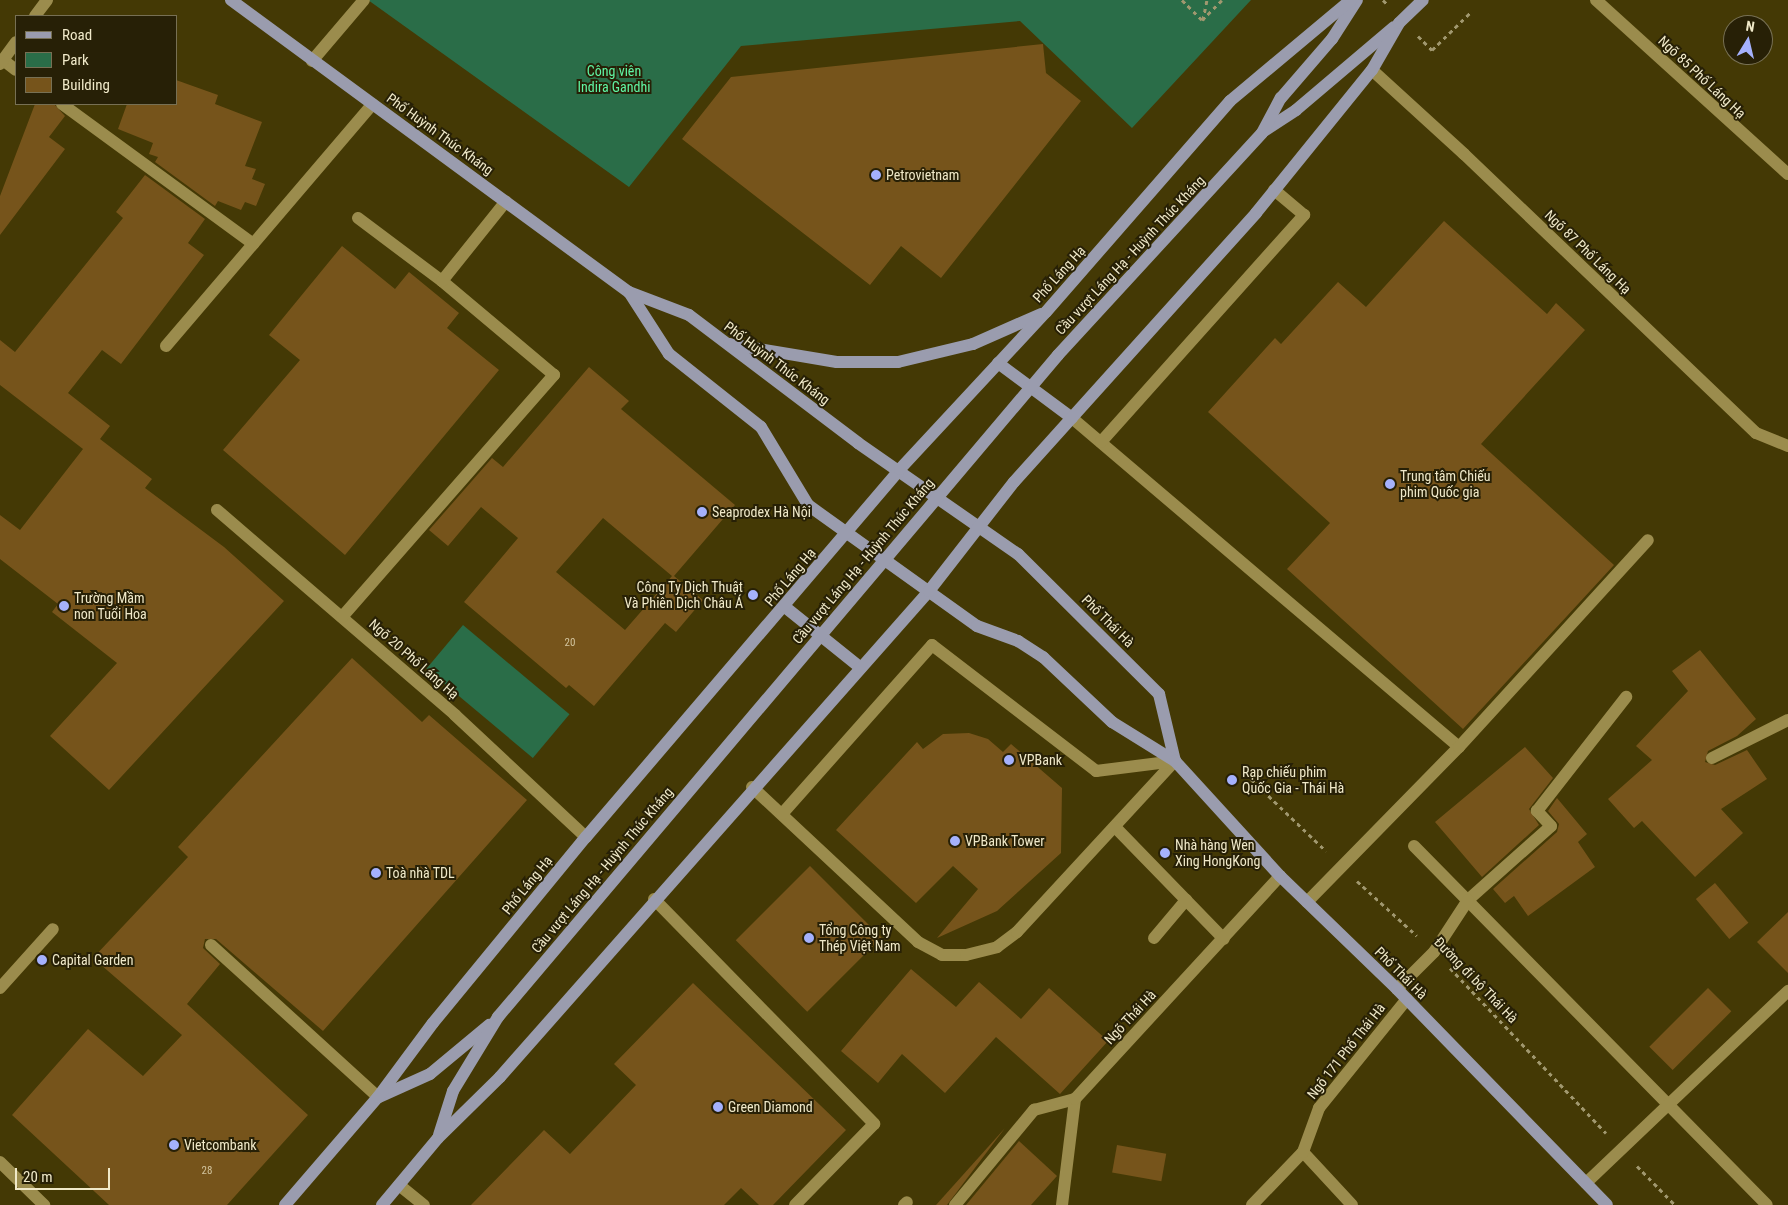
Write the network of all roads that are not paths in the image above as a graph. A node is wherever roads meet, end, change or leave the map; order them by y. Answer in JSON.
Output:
{"nodes":[{"id":1,"x":48,"y":0,"type":"edge"},
{"id":2,"x":364,"y":0,"type":"edge"},
{"id":3,"x":1351,"y":0,"type":"edge"},
{"id":4,"x":1357,"y":0,"type":"edge"},
{"id":5,"x":1423,"y":0,"type":"edge"},
{"id":6,"x":1596,"y":0,"type":"edge"},
{"id":7,"x":231,"y":1,"type":"edge"},
{"id":8,"x":36,"y":15,"type":"edge"},
{"id":9,"x":1399,"y":23,"type":"junction"},
{"id":10,"x":15,"y":43,"type":"edge"},
{"id":11,"x":312,"y":61,"type":"junction"},
{"id":12,"x":1,"y":62,"type":"edge"},
{"id":13,"x":15,"y":69,"type":"edge"},
{"id":14,"x":1372,"y":70,"type":"junction"},
{"id":15,"x":373,"y":104,"type":"junction"},
{"id":16,"x":63,"y":105,"type":"edge"},
{"id":17,"x":1262,"y":133,"type":"junction"},
{"id":18,"x":1788,"y":174,"type":"edge"},
{"id":19,"x":1274,"y":190,"type":"junction"},
{"id":20,"x":506,"y":201,"type":"junction"},
{"id":21,"x":358,"y":218,"type":"dead end"},
{"id":22,"x":253,"y":244,"type":"junction"},
{"id":23,"x":442,"y":281,"type":"junction"},
{"id":24,"x":629,"y":292,"type":"junction"},
{"id":25,"x":1046,"y":312,"type":"junction"},
{"id":26,"x":726,"y":344,"type":"junction"},
{"id":27,"x":166,"y":346,"type":"dead end"},
{"id":28,"x":998,"y":363,"type":"junction"},
{"id":29,"x":1072,"y":418,"type":"junction"},
{"id":30,"x":1101,"y":442,"type":"junction"},
{"id":31,"x":1788,"y":446,"type":"edge"},
{"id":32,"x":900,"y":469,"type":"junction"},
{"id":33,"x":217,"y":510,"type":"dead end"},
{"id":34,"x":982,"y":526,"type":"junction"},
{"id":35,"x":847,"y":533,"type":"junction"},
{"id":36,"x":1648,"y":540,"type":"dead end"},
{"id":37,"x":929,"y":591,"type":"junction"},
{"id":38,"x":785,"y":607,"type":"junction"},
{"id":39,"x":342,"y":617,"type":"junction"},
{"id":40,"x":861,"y":668,"type":"junction"},
{"id":41,"x":1626,"y":697,"type":"dead end"},
{"id":42,"x":1788,"y":720,"type":"edge"},
{"id":43,"x":1459,"y":747,"type":"junction"},
{"id":44,"x":1712,"y":758,"type":"dead end"},
{"id":45,"x":1175,"y":760,"type":"junction"},
{"id":46,"x":752,"y":787,"type":"junction"},
{"id":47,"x":782,"y":814,"type":"junction"},
{"id":48,"x":1115,"y":827,"type":"junction"},
{"id":49,"x":586,"y":837,"type":"junction"},
{"id":50,"x":1414,"y":846,"type":"dead end"},
{"id":51,"x":1280,"y":876,"type":"junction"},
{"id":52,"x":654,"y":899,"type":"junction"},
{"id":53,"x":1186,"y":900,"type":"junction"},
{"id":54,"x":1468,"y":900,"type":"junction"},
{"id":55,"x":1308,"y":902,"type":"junction"},
{"id":56,"x":53,"y":929,"type":"dead end"},
{"id":57,"x":1154,"y":938,"type":"dead end"},
{"id":58,"x":1224,"y":939,"type":"junction"},
{"id":59,"x":210,"y":945,"type":"dead end"},
{"id":60,"x":0,"y":988,"type":"edge"},
{"id":61,"x":1397,"y":989,"type":"junction"},
{"id":62,"x":1788,"y":991,"type":"edge"},
{"id":63,"x":1407,"y":999,"type":"junction"},
{"id":64,"x":498,"y":1017,"type":"junction"},
{"id":65,"x":378,"y":1098,"type":"junction"},
{"id":66,"x":1075,"y":1098,"type":"junction"},
{"id":67,"x":1670,"y":1103,"type":"junction"},
{"id":68,"x":438,"y":1138,"type":"junction"},
{"id":69,"x":1303,"y":1152,"type":"junction"},
{"id":70,"x":0,"y":1162,"type":"edge"},
{"id":71,"x":1586,"y":1183,"type":"junction"},
{"id":72,"x":399,"y":1185,"type":"junction"},
{"id":73,"x":44,"y":1205,"type":"edge"},
{"id":74,"x":285,"y":1205,"type":"edge"},
{"id":75,"x":382,"y":1205,"type":"edge"},
{"id":76,"x":424,"y":1205,"type":"edge"},
{"id":77,"x":795,"y":1205,"type":"edge"},
{"id":78,"x":955,"y":1205,"type":"edge"},
{"id":79,"x":1062,"y":1205,"type":"edge"},
{"id":80,"x":1252,"y":1205,"type":"edge"},
{"id":81,"x":1352,"y":1205,"type":"edge"},
{"id":82,"x":1607,"y":1205,"type":"edge"},
{"id":83,"x":1767,"y":1205,"type":"edge"}],
"edges":[{"from":1,"to":8,"type":"street"},
{"from":2,"to":11,"type":"street"},
{"from":3,"to":25,"type":"main road","name":"Phố Láng Hạ"},
{"from":4,"to":17,"type":"main road","name":"Cầu vượt Láng Hạ - Huỳnh Thúc Kháng"},
{"from":5,"to":9,"type":"main road"},
{"from":6,"to":18,"type":"street","name":"Ngõ 85 Phố Láng Hạ"},
{"from":7,"to":11,"type":"main road","name":"Phố Huỳnh Thúc Kháng"},
{"from":9,"to":14,"type":"main road"},
{"from":9,"to":17,"type":"main road","name":"Cầu vượt Láng Hạ - Huỳnh Thúc Kháng"},
{"from":10,"to":12,"type":"street"},
{"from":11,"to":15,"type":"main road","name":"Phố Huỳnh Thúc Kháng"},
{"from":12,"to":13,"type":"street"},
{"from":14,"to":19,"type":"main road"},
{"from":14,"to":31,"type":"street","name":"Ngõ 87 Phố Láng Hạ"},
{"from":15,"to":20,"type":"main road","name":"Phố Huỳnh Thúc Kháng"},
{"from":15,"to":22,"type":"street"},
{"from":16,"to":22,"type":"street"},
{"from":17,"to":64,"type":"main road","name":"Cầu vượt Láng Hạ - Huỳnh Thúc Kháng"},
{"from":19,"to":29,"type":"main road"},
{"from":19,"to":30,"type":"street"},
{"from":20,"to":23,"type":"street"},
{"from":20,"to":24,"type":"main road","name":"Phố Huỳnh Thúc Kháng"},
{"from":21,"to":23,"type":"street"},
{"from":22,"to":27,"type":"street"},
{"from":23,"to":39,"type":"street"},
{"from":24,"to":26,"type":"main road","name":"Phố Huỳnh Thúc Kháng"},
{"from":24,"to":35,"type":"main road","name":"Phố Huỳnh Thúc Kháng"},
{"from":25,"to":26,"type":"main road"},
{"from":25,"to":28,"type":"main road","name":"Phố Láng Hạ"},
{"from":26,"to":32,"type":"main road","name":"Phố Huỳnh Thúc Kháng"},
{"from":28,"to":29,"type":"main road"},
{"from":28,"to":32,"type":"main road","name":"Phố Láng Hạ"},
{"from":29,"to":30,"type":"street"},
{"from":29,"to":34,"type":"main road"},
{"from":30,"to":43,"type":"street"},
{"from":32,"to":34,"type":"main road","name":"Phố Huỳnh Thúc Kháng"},
{"from":32,"to":35,"type":"main road","name":"Phố Láng Hạ"},
{"from":33,"to":39,"type":"street","name":"Ngõ 20 Phố Láng Hạ"},
{"from":34,"to":37,"type":"main road"},
{"from":34,"to":45,"type":"main road","name":"Phố Thái Hà"},
{"from":35,"to":37,"type":"main road","name":"Phố Huỳnh Thúc Kháng"},
{"from":35,"to":38,"type":"main road","name":"Phố Láng Hạ"},
{"from":36,"to":43,"type":"street"},
{"from":37,"to":40,"type":"main road"},
{"from":37,"to":45,"type":"main road","name":"Phố Thái Hà"},
{"from":38,"to":40,"type":"main road"},
{"from":38,"to":49,"type":"main road","name":"Phố Láng Hạ"},
{"from":39,"to":49,"type":"street","name":"Ngõ 20 Phố Láng Hạ"},
{"from":40,"to":46,"type":"main road"},
{"from":41,"to":54,"type":"street"},
{"from":42,"to":44,"type":"street"},
{"from":43,"to":55,"type":"street"},
{"from":45,"to":47,"type":"street"},
{"from":45,"to":48,"type":"street"},
{"from":45,"to":51,"type":"main road","name":"Phố Thái Hà"},
{"from":46,"to":47,"type":"street"},
{"from":46,"to":52,"type":"main road"},
{"from":47,"to":48,"type":"street"},
{"from":48,"to":53,"type":"street"},
{"from":49,"to":65,"type":"main road","name":"Phố Láng Hạ"},
{"from":50,"to":54,"type":"street"},
{"from":51,"to":55,"type":"main road","name":"Phố Thái Hà"},
{"from":51,"to":58,"type":"street","name":"Ngõ Thái Hà"},
{"from":52,"to":68,"type":"main road"},
{"from":52,"to":77,"type":"street"},
{"from":53,"to":57,"type":"street"},
{"from":53,"to":58,"type":"street"},
{"from":54,"to":61,"type":"street"},
{"from":54,"to":67,"type":"street"},
{"from":55,"to":61,"type":"main road","name":"Phố Thái Hà"},
{"from":56,"to":60,"type":"street"},
{"from":58,"to":66,"type":"street","name":"Ngõ Thái Hà"},
{"from":59,"to":65,"type":"street"},
{"from":61,"to":63,"type":"main road","name":"Phố Thái Hà"},
{"from":62,"to":67,"type":"street"},
{"from":63,"to":69,"type":"street","name":"Ngõ 171 Phố Thái Hà"},
{"from":63,"to":71,"type":"main road","name":"Phố Thái Hà"},
{"from":64,"to":65,"type":"main road","name":"Cầu vượt Láng Hạ - Huỳnh Thúc Kháng"},
{"from":64,"to":68,"type":"main road","name":"Cầu vượt Láng Hạ - Huỳnh Thúc Kháng"},
{"from":65,"to":74,"type":"main road","name":"Phố Láng Hạ"},
{"from":66,"to":78,"type":"street"},
{"from":66,"to":79,"type":"street"},
{"from":67,"to":71,"type":"street"},
{"from":67,"to":83,"type":"street"},
{"from":68,"to":72,"type":"main road"},
{"from":69,"to":80,"type":"street","name":"Ngõ 171 Phố Thái Hà"},
{"from":69,"to":81,"type":"street"},
{"from":70,"to":73,"type":"street"},
{"from":71,"to":82,"type":"main road","name":"Phố Thái Hà"},
{"from":72,"to":75,"type":"main road"},
{"from":72,"to":76,"type":"street"}]}
